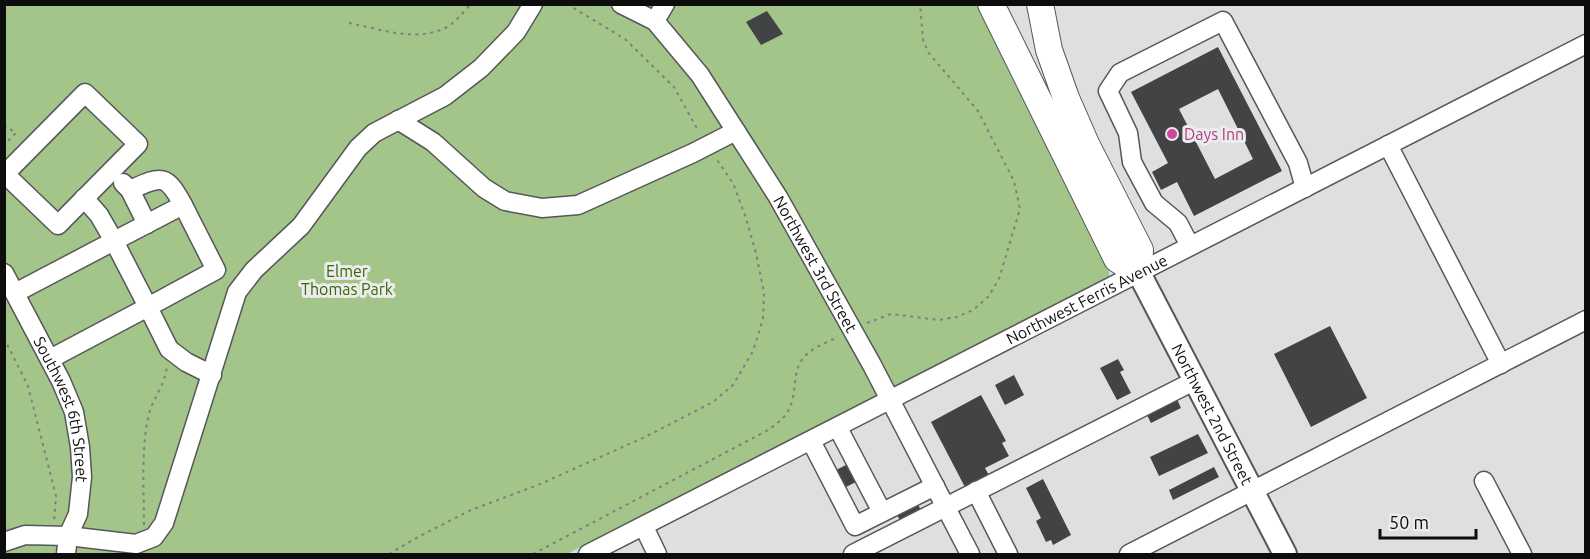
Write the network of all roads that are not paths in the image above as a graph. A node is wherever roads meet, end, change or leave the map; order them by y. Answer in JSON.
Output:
{"nodes":[{"id":1,"x":533,"y":4,"type":"edge"},
{"id":2,"x":621,"y":4,"type":"edge"},
{"id":3,"x":665,"y":4,"type":"edge"},
{"id":4,"x":991,"y":4,"type":"edge"},
{"id":5,"x":1040,"y":4,"type":"edge"},
{"id":6,"x":655,"y":21,"type":"junction"},
{"id":7,"x":1586,"y":44,"type":"edge"},
{"id":8,"x":398,"y":120,"type":"junction"},
{"id":9,"x":735,"y":131,"type":"junction"},
{"id":10,"x":1388,"y":145,"type":"junction"},
{"id":11,"x":1132,"y":162,"type":"junction"},
{"id":12,"x":111,"y":172,"type":"junction"},
{"id":13,"x":5,"y":175,"type":"edge"},
{"id":14,"x":1103,"y":177,"type":"junction"},
{"id":15,"x":1305,"y":188,"type":"junction"},
{"id":16,"x":130,"y":190,"type":"junction"},
{"id":17,"x":84,"y":198,"type":"junction"},
{"id":18,"x":1154,"y":203,"type":"junction"},
{"id":19,"x":183,"y":205,"type":"junction"},
{"id":20,"x":1124,"y":218,"type":"junction"},
{"id":21,"x":147,"y":224,"type":"junction"},
{"id":22,"x":114,"y":241,"type":"junction"},
{"id":23,"x":1190,"y":246,"type":"junction"},
{"id":24,"x":4,"y":273,"type":"edge"},
{"id":25,"x":1139,"y":273,"type":"junction"},
{"id":26,"x":15,"y":293,"type":"junction"},
{"id":27,"x":148,"y":307,"type":"junction"},
{"id":28,"x":1586,"y":320,"type":"edge"},
{"id":29,"x":50,"y":359,"type":"junction"},
{"id":30,"x":1501,"y":364,"type":"junction"},
{"id":31,"x":212,"y":375,"type":"junction"},
{"id":32,"x":1196,"y":380,"type":"junction"},
{"id":33,"x":891,"y":401,"type":"junction"},
{"id":34,"x":838,"y":428,"type":"junction"},
{"id":35,"x":811,"y":441,"type":"junction"},
{"id":36,"x":850,"y":450,"type":"junction"},
{"id":37,"x":823,"y":464,"type":"junction"},
{"id":38,"x":1485,"y":481,"type":"dead end"},
{"id":39,"x":867,"y":483,"type":"junction"},
{"id":40,"x":935,"y":486,"type":"junction"},
{"id":41,"x":976,"y":491,"type":"junction"},
{"id":42,"x":1253,"y":492,"type":"junction"},
{"id":43,"x":840,"y":496,"type":"junction"},
{"id":44,"x":946,"y":506,"type":"junction"},
{"id":45,"x":882,"y":512,"type":"junction"},
{"id":46,"x":644,"y":527,"type":"junction"},
{"id":47,"x":4,"y":542,"type":"edge"},
{"id":48,"x":61,"y":542,"type":"edge"},
{"id":49,"x":588,"y":555,"type":"edge"},
{"id":50,"x":657,"y":555,"type":"edge"},
{"id":51,"x":853,"y":555,"type":"edge"},
{"id":52,"x":970,"y":555,"type":"edge"},
{"id":53,"x":1008,"y":555,"type":"edge"},
{"id":54,"x":1129,"y":555,"type":"edge"},
{"id":55,"x":1285,"y":555,"type":"edge"},
{"id":56,"x":1522,"y":555,"type":"edge"}],
"edges":[{"from":1,"to":8,"type":"street"},
{"from":2,"to":6,"type":"street","name":"Northwest 3rd Street"},
{"from":3,"to":6,"type":"street"},
{"from":4,"to":25,"type":"highway"},
{"from":5,"to":14,"type":"highway"},
{"from":6,"to":9,"type":"street","name":"Northwest 3rd Street"},
{"from":7,"to":10,"type":"street","name":"Northwest Ferris Avenue"},
{"from":8,"to":9,"type":"street"},
{"from":8,"to":31,"type":"street"},
{"from":9,"to":33,"type":"street","name":"Northwest 3rd Street"},
{"from":10,"to":15,"type":"street","name":"Northwest Ferris Avenue"},
{"from":10,"to":30,"type":"street"},
{"from":11,"to":14,"type":"street"},
{"from":11,"to":15,"type":"street"},
{"from":11,"to":18,"type":"street"},
{"from":12,"to":13,"type":"street"},
{"from":12,"to":16,"type":"street"},
{"from":12,"to":17,"type":"street"},
{"from":13,"to":17,"type":"street"},
{"from":14,"to":20,"type":"highway"},
{"from":15,"to":23,"type":"street","name":"Northwest Ferris Avenue"},
{"from":16,"to":19,"type":"street"},
{"from":16,"to":21,"type":"street"},
{"from":17,"to":22,"type":"street"},
{"from":18,"to":20,"type":"street"},
{"from":18,"to":23,"type":"street"},
{"from":19,"to":21,"type":"street"},
{"from":19,"to":27,"type":"street"},
{"from":20,"to":25,"type":"highway"},
{"from":21,"to":22,"type":"street"},
{"from":22,"to":26,"type":"street"},
{"from":22,"to":27,"type":"street"},
{"from":23,"to":25,"type":"street","name":"Northwest Ferris Avenue"},
{"from":24,"to":26,"type":"street","name":"Southwest 6th Street"},
{"from":25,"to":32,"type":"main road","name":"Northwest 2nd Street"},
{"from":25,"to":33,"type":"street","name":"Northwest Ferris Avenue"},
{"from":26,"to":29,"type":"street","name":"Southwest 6th Street"},
{"from":27,"to":29,"type":"street"},
{"from":27,"to":31,"type":"street"},
{"from":28,"to":30,"type":"street"},
{"from":29,"to":48,"type":"street","name":"Southwest 6th Street"},
{"from":30,"to":42,"type":"street"},
{"from":31,"to":48,"type":"street"},
{"from":32,"to":41,"type":"street"},
{"from":32,"to":42,"type":"main road","name":"Northwest 2nd Street"},
{"from":33,"to":34,"type":"street","name":"Northwest Ferris Avenue"},
{"from":33,"to":40,"type":"street","name":"Northwest 3rd Street"},
{"from":34,"to":35,"type":"street","name":"Northwest Ferris Avenue"},
{"from":34,"to":36,"type":"street"},
{"from":35,"to":37,"type":"street"},
{"from":35,"to":46,"type":"street","name":"Northwest Ferris Avenue"},
{"from":36,"to":37,"type":"street"},
{"from":36,"to":39,"type":"street"},
{"from":37,"to":43,"type":"street"},
{"from":38,"to":56,"type":"street"},
{"from":39,"to":43,"type":"street"},
{"from":39,"to":45,"type":"street"},
{"from":40,"to":44,"type":"street","name":"Northwest 3rd Street"},
{"from":40,"to":45,"type":"street"},
{"from":41,"to":44,"type":"street"},
{"from":41,"to":53,"type":"street"},
{"from":42,"to":54,"type":"street"},
{"from":42,"to":55,"type":"main road","name":"Northwest 2nd Street"},
{"from":43,"to":45,"type":"street"},
{"from":44,"to":51,"type":"street"},
{"from":44,"to":52,"type":"street","name":"Northwest 3rd Street"},
{"from":46,"to":49,"type":"street","name":"Northwest Ferris Avenue"},
{"from":46,"to":50,"type":"street"},
{"from":47,"to":48,"type":"street"}]}
